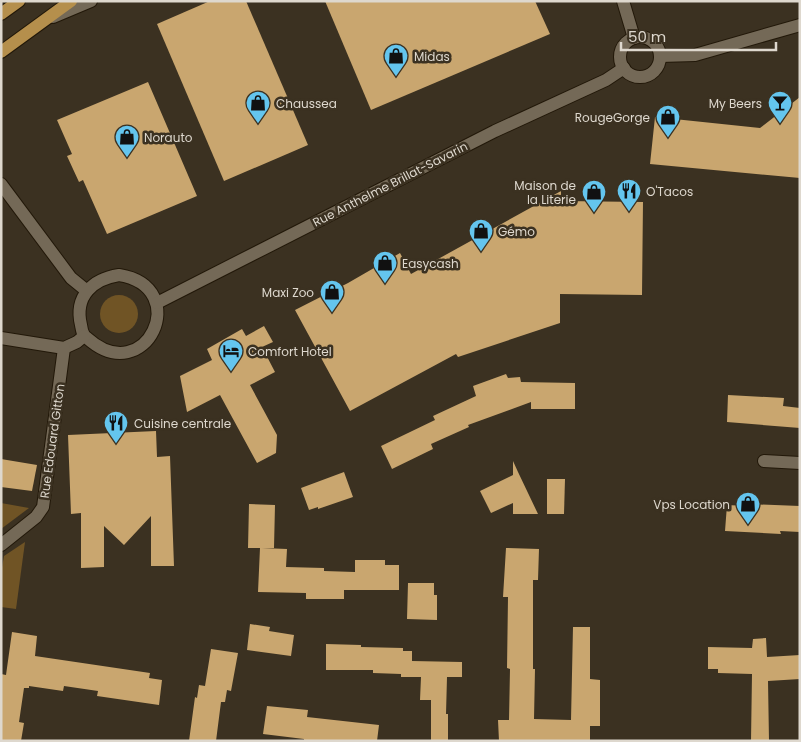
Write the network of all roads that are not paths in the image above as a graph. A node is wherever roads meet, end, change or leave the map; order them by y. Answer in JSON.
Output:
{"nodes":[{"id":1,"x":19,"y":1,"type":"edge"},
{"id":2,"x":71,"y":1,"type":"edge"},
{"id":3,"x":91,"y":1,"type":"edge"},
{"id":4,"x":624,"y":1,"type":"edge"},
{"id":5,"x":1,"y":14,"type":"edge"},
{"id":6,"x":44,"y":21,"type":"junction"},
{"id":7,"x":800,"y":25,"type":"edge"},
{"id":8,"x":634,"y":38,"type":"junction"},
{"id":9,"x":1,"y":52,"type":"edge"},
{"id":10,"x":660,"y":56,"type":"junction"},
{"id":11,"x":624,"y":68,"type":"junction"},
{"id":12,"x":1,"y":184,"type":"edge"},
{"id":13,"x":87,"y":291,"type":"junction"},
{"id":14,"x":157,"y":303,"type":"junction"},
{"id":15,"x":84,"y":336,"type":"junction"},
{"id":16,"x":1,"y":338,"type":"edge"},
{"id":17,"x":64,"y":348,"type":"junction"},
{"id":18,"x":764,"y":461,"type":"dead end"},
{"id":19,"x":800,"y":463,"type":"edge"},
{"id":20,"x":1,"y":545,"type":"edge"}],
"edges":[{"from":1,"to":5,"type":"main road"},
{"from":2,"to":6,"type":"main road"},
{"from":3,"to":6,"type":"street"},
{"from":4,"to":8,"type":"street"},
{"from":6,"to":9,"type":"main road"},
{"from":7,"to":10,"type":"street"},
{"from":8,"to":10,"type":"street"},
{"from":8,"to":11,"type":"street"},
{"from":10,"to":11,"type":"street"},
{"from":11,"to":14,"type":"street","name":"Rue Anthelme Brillat-Savarin"},
{"from":12,"to":13,"type":"street"},
{"from":13,"to":14,"type":"street"},
{"from":13,"to":15,"type":"street"},
{"from":14,"to":15,"type":"street"},
{"from":15,"to":17,"type":"street"},
{"from":16,"to":17,"type":"street"},
{"from":17,"to":20,"type":"street","name":"Rue Edouard Gitton"},
{"from":18,"to":19,"type":"street"}]}
